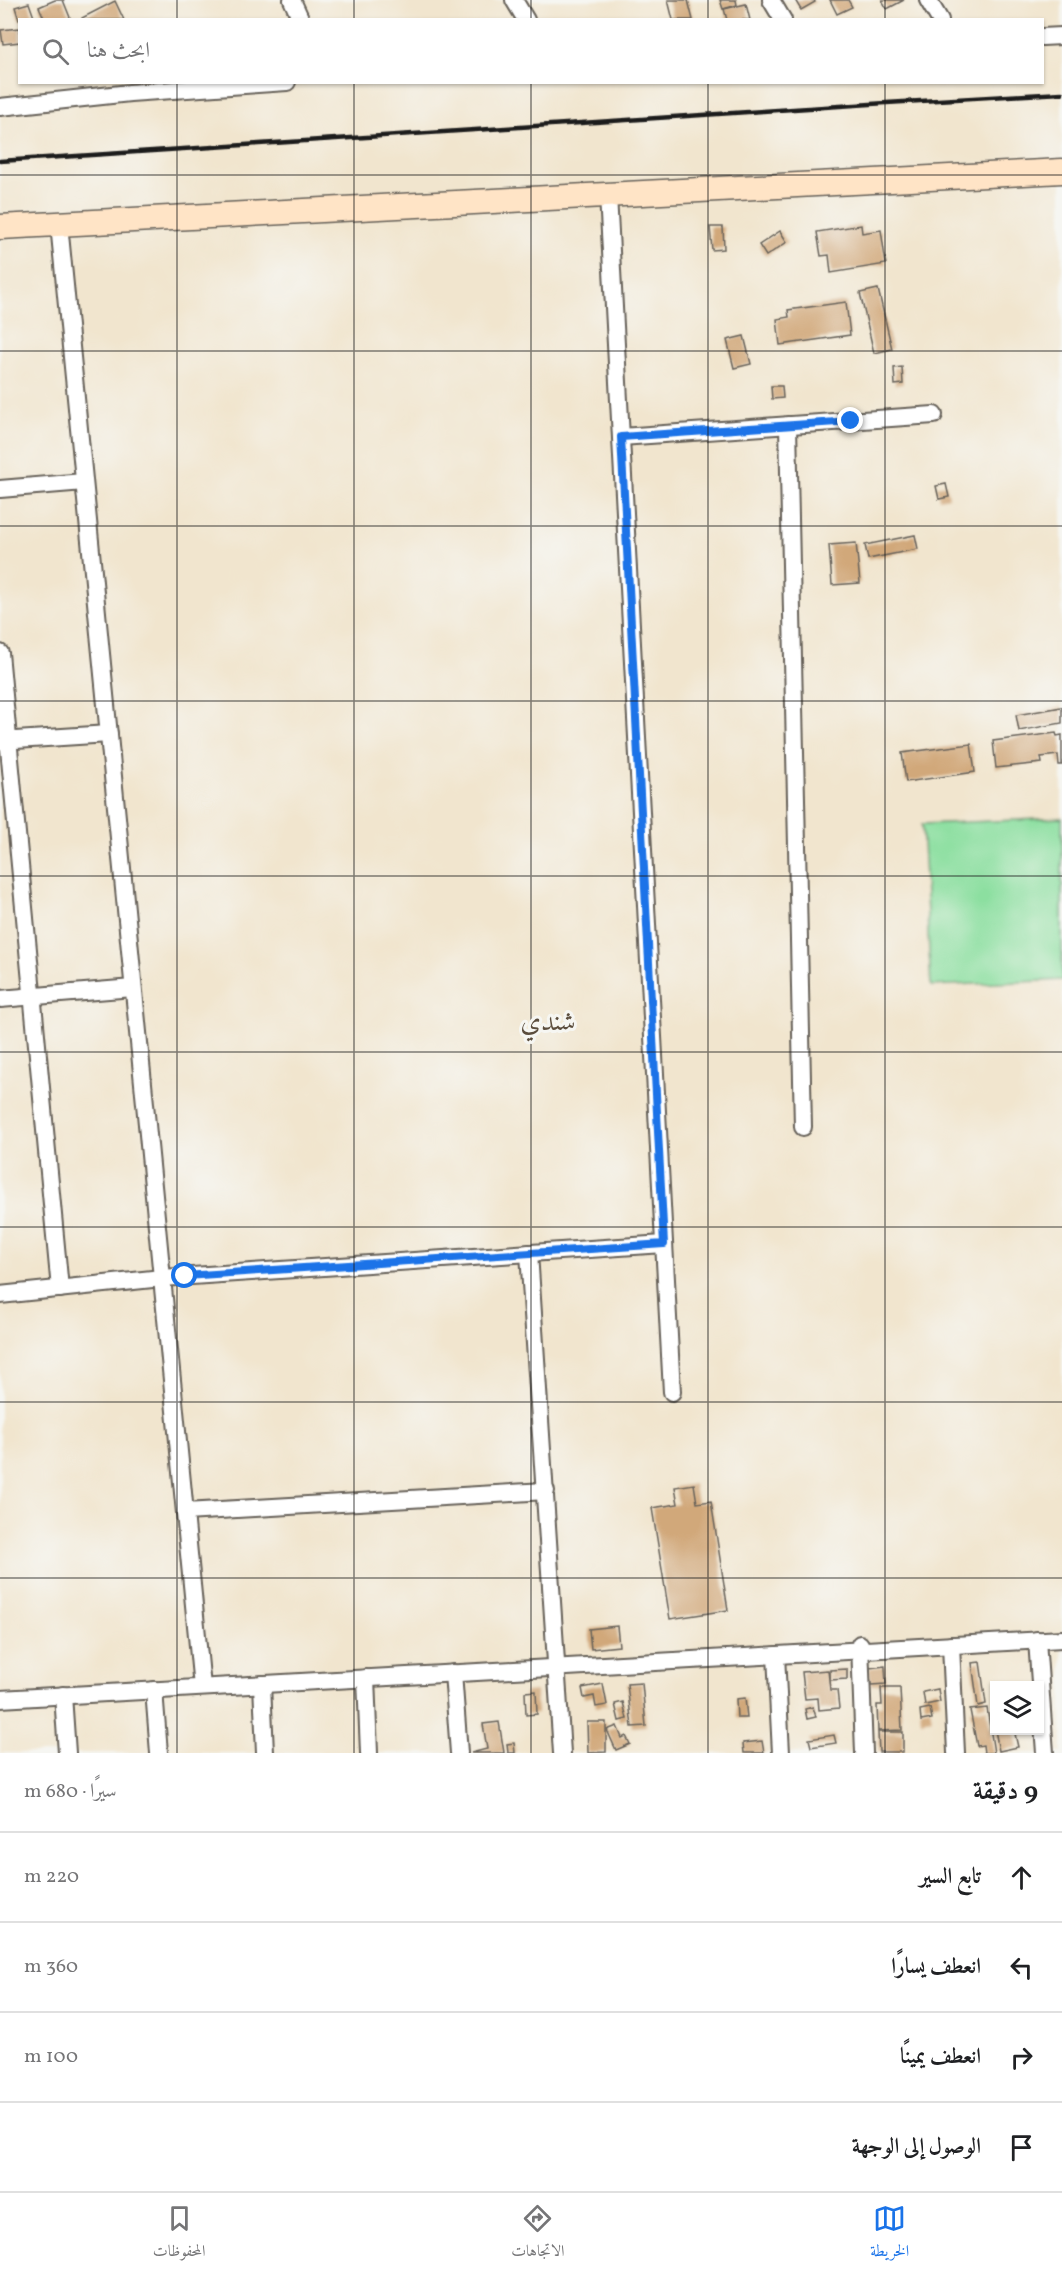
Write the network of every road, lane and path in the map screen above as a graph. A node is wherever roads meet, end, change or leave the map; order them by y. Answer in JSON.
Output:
{"nodes":[{"id":1,"x":292,"y":0,"type":"edge"},
{"id":2,"x":514,"y":0,"type":"edge"},
{"id":3,"x":771,"y":0,"type":"edge"},
{"id":4,"x":928,"y":0,"type":"edge"},
{"id":5,"x":300,"y":18,"type":"edge"},
{"id":6,"x":525,"y":18,"type":"edge"},
{"id":7,"x":782,"y":18,"type":"edge"},
{"id":8,"x":939,"y":18,"type":"edge"},
{"id":9,"x":1062,"y":36,"type":"edge"},
{"id":10,"x":1044,"y":37,"type":"edge"},
{"id":11,"x":258,"y":84,"type":"edge"},
{"id":12,"x":0,"y":107,"type":"edge"},
{"id":13,"x":1062,"y":171,"type":"edge"},
{"id":14,"x":608,"y":195,"type":"junction"},
{"id":15,"x":59,"y":224,"type":"junction"},
{"id":16,"x":0,"y":227,"type":"edge"},
{"id":17,"x":934,"y":415,"type":"dead end"},
{"id":18,"x":788,"y":426,"type":"junction"},
{"id":19,"x":621,"y":437,"type":"junction"},
{"id":20,"x":84,"y":482,"type":"junction"},
{"id":21,"x":0,"y":489,"type":"edge"},
{"id":22,"x":0,"y":653,"type":"edge"},
{"id":23,"x":108,"y":734,"type":"junction"},
{"id":24,"x":4,"y":741,"type":"edge"},
{"id":25,"x":133,"y":988,"type":"junction"},
{"id":26,"x":32,"y":997,"type":"junction"},
{"id":27,"x":0,"y":999,"type":"edge"},
{"id":28,"x":803,"y":1127,"type":"dead end"},
{"id":29,"x":664,"y":1244,"type":"junction"},
{"id":30,"x":529,"y":1253,"type":"junction"},
{"id":31,"x":162,"y":1278,"type":"junction"},
{"id":32,"x":60,"y":1289,"type":"junction"},
{"id":33,"x":0,"y":1295,"type":"edge"},
{"id":34,"x":672,"y":1392,"type":"dead end"},
{"id":35,"x":546,"y":1491,"type":"junction"},
{"id":36,"x":185,"y":1512,"type":"junction"},
{"id":37,"x":1062,"y":1639,"type":"edge"},
{"id":38,"x":1037,"y":1640,"type":"junction"},
{"id":39,"x":951,"y":1645,"type":"junction"},
{"id":40,"x":861,"y":1647,"type":"junction"},
{"id":41,"x":776,"y":1655,"type":"junction"},
{"id":42,"x":556,"y":1667,"type":"junction"},
{"id":43,"x":453,"y":1673,"type":"junction"},
{"id":44,"x":366,"y":1678,"type":"junction"},
{"id":45,"x":262,"y":1684,"type":"junction"},
{"id":46,"x":202,"y":1687,"type":"junction"},
{"id":47,"x":154,"y":1690,"type":"junction"},
{"id":48,"x":63,"y":1695,"type":"junction"},
{"id":49,"x":0,"y":1699,"type":"edge"},
{"id":50,"x":67,"y":1753,"type":"edge"},
{"id":51,"x":159,"y":1753,"type":"edge"},
{"id":52,"x":265,"y":1753,"type":"edge"},
{"id":53,"x":369,"y":1753,"type":"edge"},
{"id":54,"x":459,"y":1753,"type":"edge"},
{"id":55,"x":562,"y":1753,"type":"edge"},
{"id":56,"x":781,"y":1753,"type":"edge"},
{"id":57,"x":864,"y":1753,"type":"edge"},
{"id":58,"x":956,"y":1753,"type":"edge"},
{"id":59,"x":1045,"y":1753,"type":"edge"}],
"edges":[{"from":1,"to":5,"type":"street"},
{"from":2,"to":6,"type":"street"},
{"from":3,"to":7,"type":"street"},
{"from":4,"to":8,"type":"street"},
{"from":9,"to":10,"type":"street"},
{"from":11,"to":12,"type":"street"},
{"from":13,"to":14,"type":"street"},
{"from":14,"to":15,"type":"street"},
{"from":14,"to":19,"type":"street"},
{"from":15,"to":16,"type":"street"},
{"from":15,"to":20,"type":"street"},
{"from":17,"to":18,"type":"street"},
{"from":18,"to":19,"type":"street"},
{"from":18,"to":28,"type":"street"},
{"from":19,"to":29,"type":"street"},
{"from":20,"to":21,"type":"street"},
{"from":20,"to":23,"type":"street"},
{"from":22,"to":24,"type":"street"},
{"from":23,"to":24,"type":"street"},
{"from":23,"to":25,"type":"street"},
{"from":24,"to":26,"type":"street"},
{"from":25,"to":26,"type":"street"},
{"from":25,"to":31,"type":"street"},
{"from":26,"to":27,"type":"street"},
{"from":26,"to":32,"type":"street"},
{"from":29,"to":30,"type":"street"},
{"from":29,"to":34,"type":"street"},
{"from":30,"to":31,"type":"street"},
{"from":30,"to":35,"type":"street"},
{"from":31,"to":32,"type":"street"},
{"from":31,"to":36,"type":"street"},
{"from":32,"to":33,"type":"street"},
{"from":35,"to":36,"type":"street"},
{"from":35,"to":42,"type":"street"},
{"from":36,"to":46,"type":"street"},
{"from":37,"to":38,"type":"street"},
{"from":38,"to":39,"type":"street"},
{"from":38,"to":59,"type":"street"},
{"from":39,"to":40,"type":"street"},
{"from":39,"to":58,"type":"street"},
{"from":40,"to":41,"type":"street"},
{"from":40,"to":57,"type":"street"},
{"from":41,"to":42,"type":"street"},
{"from":41,"to":56,"type":"street"},
{"from":42,"to":43,"type":"street"},
{"from":42,"to":55,"type":"street"},
{"from":43,"to":44,"type":"street"},
{"from":43,"to":54,"type":"street"},
{"from":44,"to":45,"type":"street"},
{"from":44,"to":53,"type":"street"},
{"from":45,"to":46,"type":"street"},
{"from":45,"to":52,"type":"street"},
{"from":46,"to":47,"type":"street"},
{"from":47,"to":48,"type":"street"},
{"from":47,"to":51,"type":"street"},
{"from":48,"to":49,"type":"street"},
{"from":48,"to":50,"type":"street"}]}
